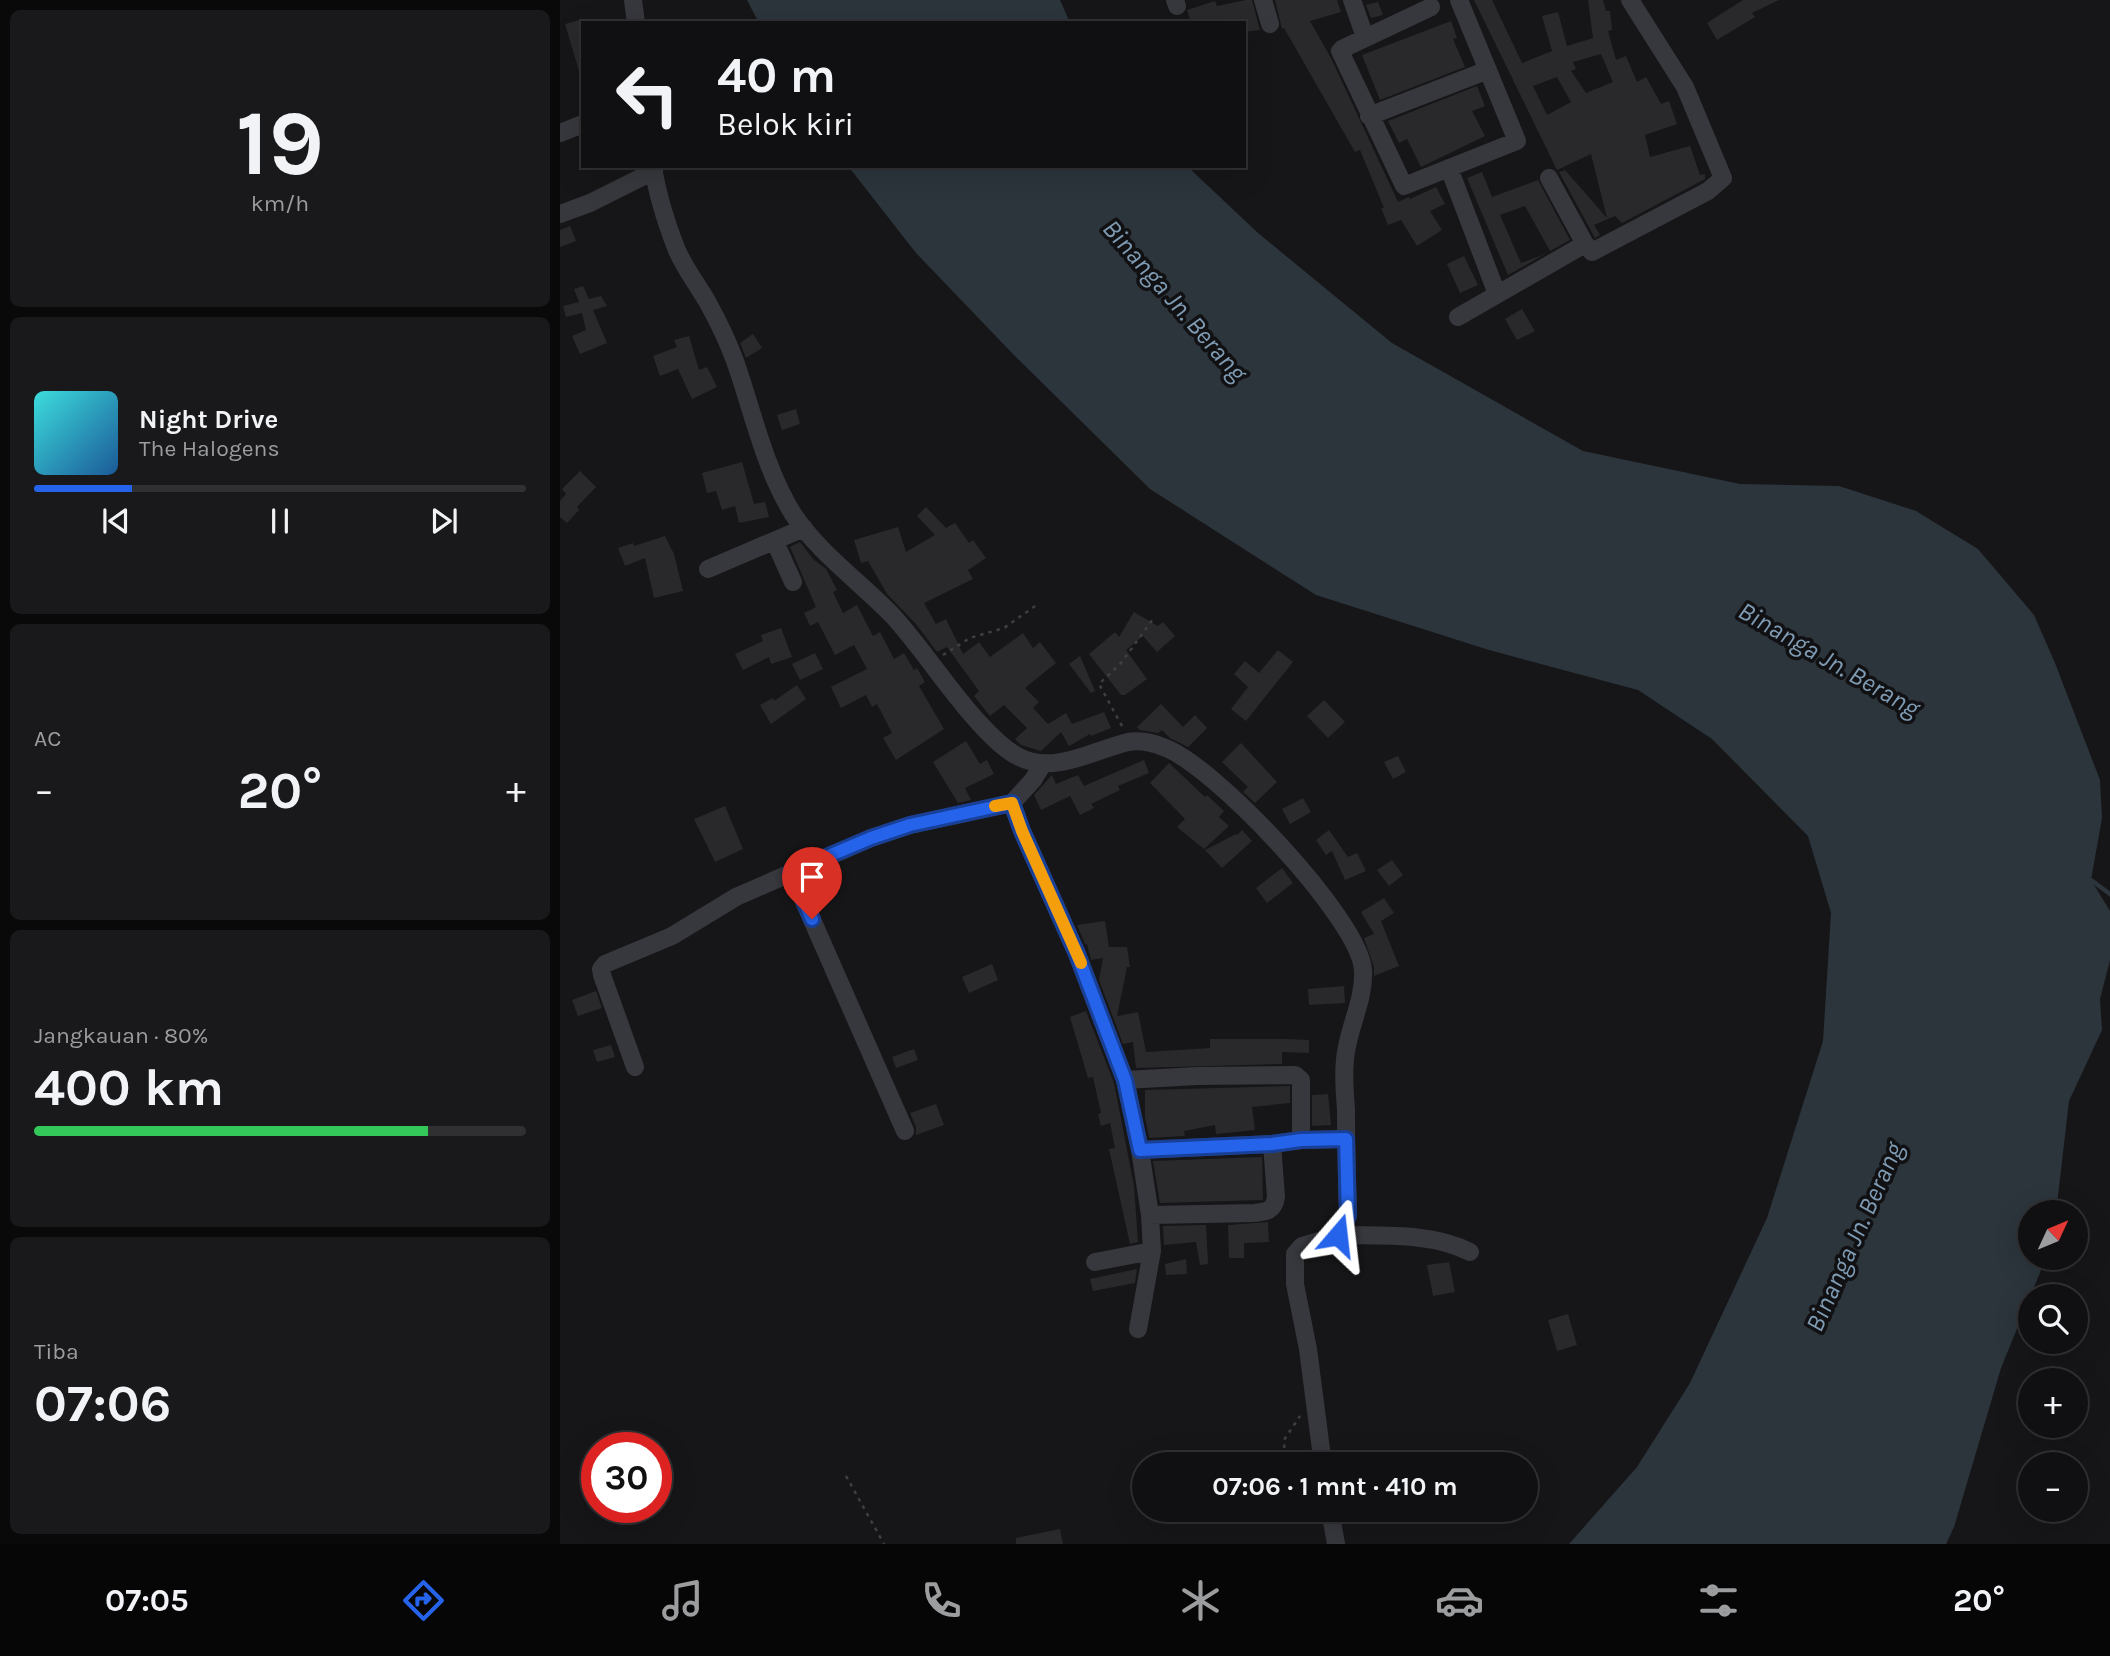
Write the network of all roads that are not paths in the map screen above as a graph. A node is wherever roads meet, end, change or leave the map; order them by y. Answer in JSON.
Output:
{"nodes":[{"id":1,"x":633,"y":0,"type":"edge"},
{"id":2,"x":1263,"y":0,"type":"edge"},
{"id":3,"x":1352,"y":0,"type":"edge"},
{"id":4,"x":1450,"y":0,"type":"edge"},
{"id":5,"x":1460,"y":0,"type":"edge"},
{"id":6,"x":1630,"y":0,"type":"edge"},
{"id":7,"x":1430,"y":3,"type":"edge"},
{"id":8,"x":636,"y":21,"type":"edge"},
{"id":9,"x":1270,"y":24,"type":"dead end"},
{"id":10,"x":1365,"y":37,"type":"junction"},
{"id":11,"x":1488,"y":70,"type":"junction"},
{"id":12,"x":1369,"y":116,"type":"junction"},
{"id":13,"x":581,"y":125,"type":"edge"},
{"id":14,"x":560,"y":133,"type":"edge"},
{"id":15,"x":653,"y":169,"type":"edge"},
{"id":16,"x":1449,"y":169,"type":"junction"},
{"id":17,"x":1549,"y":178,"type":"dead end"},
{"id":18,"x":560,"y":214,"type":"edge"},
{"id":19,"x":1585,"y":244,"type":"junction"},
{"id":20,"x":1497,"y":294,"type":"junction"},
{"id":21,"x":1458,"y":317,"type":"dead end"},
{"id":22,"x":804,"y":528,"type":"junction"},
{"id":23,"x":775,"y":542,"type":"junction"},
{"id":24,"x":708,"y":569,"type":"dead end"},
{"id":25,"x":793,"y":582,"type":"dead end"},
{"id":26,"x":1042,"y":765,"type":"junction"},
{"id":27,"x":1012,"y":803,"type":"junction"},
{"id":28,"x":791,"y":872,"type":"junction"},
{"id":29,"x":635,"y":1067,"type":"dead end"},
{"id":30,"x":1125,"y":1080,"type":"junction"},
{"id":31,"x":905,"y":1131,"type":"dead end"},
{"id":32,"x":1346,"y":1139,"type":"junction"},
{"id":33,"x":1301,"y":1140,"type":"junction"},
{"id":34,"x":1272,"y":1144,"type":"junction"},
{"id":35,"x":1140,"y":1150,"type":"junction"},
{"id":36,"x":1150,"y":1215,"type":"junction"},
{"id":37,"x":1338,"y":1235,"type":"junction"},
{"id":38,"x":1152,"y":1251,"type":"junction"},
{"id":39,"x":1470,"y":1252,"type":"dead end"},
{"id":40,"x":1095,"y":1262,"type":"dead end"},
{"id":41,"x":1138,"y":1329,"type":"dead end"},
{"id":42,"x":1322,"y":1452,"type":"edge"},
{"id":43,"x":1332,"y":1522,"type":"edge"},
{"id":44,"x":1336,"y":1544,"type":"edge"}],
"edges":[{"from":1,"to":8,"type":"street"},
{"from":2,"to":9,"type":"street"},
{"from":3,"to":10,"type":"street"},
{"from":4,"to":7,"type":"street"},
{"from":5,"to":11,"type":"street"},
{"from":6,"to":19,"type":"street"},
{"from":7,"to":10,"type":"street"},
{"from":10,"to":12,"type":"street"},
{"from":11,"to":12,"type":"street"},
{"from":11,"to":16,"type":"street"},
{"from":12,"to":16,"type":"street"},
{"from":13,"to":14,"type":"street"},
{"from":15,"to":18,"type":"street"},
{"from":15,"to":22,"type":"street"},
{"from":16,"to":20,"type":"street"},
{"from":17,"to":19,"type":"street"},
{"from":19,"to":20,"type":"street"},
{"from":20,"to":21,"type":"street"},
{"from":22,"to":23,"type":"street"},
{"from":22,"to":26,"type":"street"},
{"from":23,"to":24,"type":"street"},
{"from":23,"to":25,"type":"street"},
{"from":26,"to":27,"type":"street"},
{"from":26,"to":32,"type":"street"},
{"from":27,"to":28,"type":"street"},
{"from":27,"to":30,"type":"street"},
{"from":28,"to":29,"type":"street"},
{"from":28,"to":31,"type":"street"},
{"from":30,"to":33,"type":"street"},
{"from":30,"to":35,"type":"street"},
{"from":32,"to":33,"type":"street"},
{"from":32,"to":37,"type":"street"},
{"from":33,"to":34,"type":"street"},
{"from":34,"to":35,"type":"street"},
{"from":34,"to":36,"type":"street"},
{"from":35,"to":36,"type":"street"},
{"from":36,"to":38,"type":"street"},
{"from":37,"to":39,"type":"street"},
{"from":37,"to":42,"type":"street"},
{"from":38,"to":40,"type":"street"},
{"from":38,"to":41,"type":"street"},
{"from":43,"to":44,"type":"street"}]}
